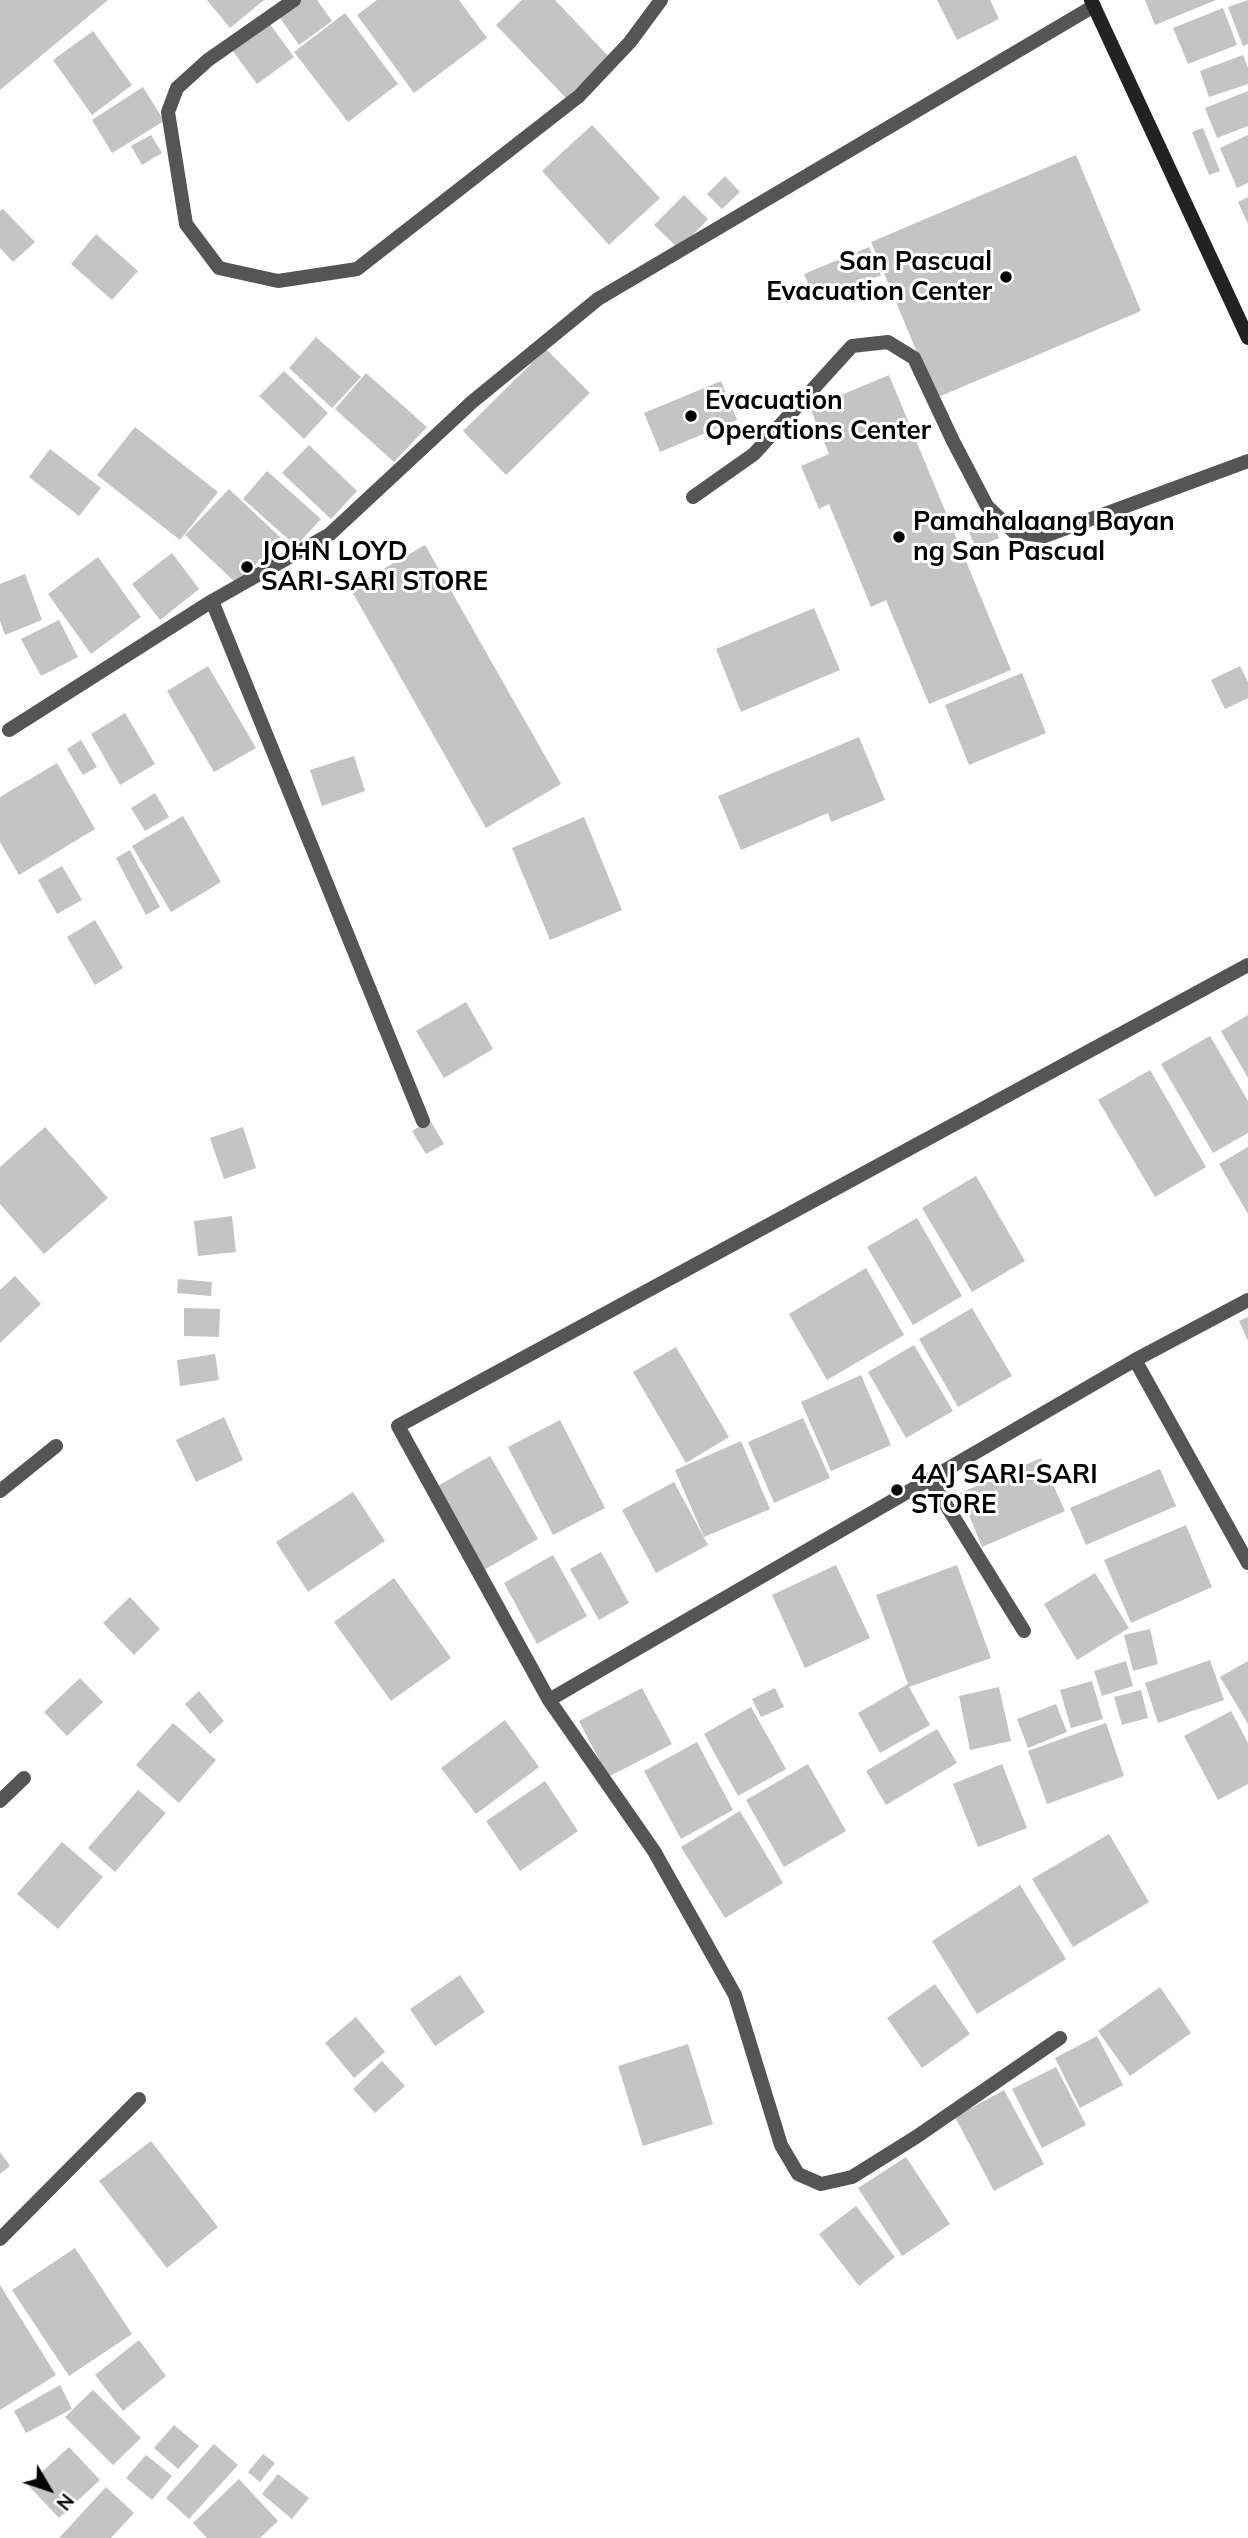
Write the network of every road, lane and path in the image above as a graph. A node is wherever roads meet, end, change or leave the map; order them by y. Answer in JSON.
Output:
{"nodes":[{"id":1,"x":294,"y":0,"type":"edge"},
{"id":2,"x":661,"y":0,"type":"edge"},
{"id":3,"x":1092,"y":3,"type":"edge"},
{"id":4,"x":1248,"y":338,"type":"edge"},
{"id":5,"x":1248,"y":461,"type":"edge"},
{"id":6,"x":693,"y":497,"type":"dead end"},
{"id":7,"x":212,"y":601,"type":"junction"},
{"id":8,"x":9,"y":730,"type":"dead end"},
{"id":9,"x":1248,"y":965,"type":"edge"},
{"id":10,"x":423,"y":1121,"type":"dead end"},
{"id":11,"x":1248,"y":1300,"type":"edge"},
{"id":12,"x":1135,"y":1360,"type":"junction"},
{"id":13,"x":56,"y":1446,"type":"dead end"},
{"id":14,"x":930,"y":1479,"type":"junction"},
{"id":15,"x":0,"y":1491,"type":"edge"},
{"id":16,"x":1248,"y":1563,"type":"edge"},
{"id":17,"x":1024,"y":1631,"type":"dead end"},
{"id":18,"x":549,"y":1700,"type":"junction"},
{"id":19,"x":24,"y":1778,"type":"dead end"},
{"id":20,"x":0,"y":1801,"type":"edge"},
{"id":21,"x":1060,"y":2038,"type":"dead end"},
{"id":22,"x":139,"y":2099,"type":"dead end"},
{"id":23,"x":0,"y":2239,"type":"edge"}],
"edges":[{"from":1,"to":2,"type":"street"},
{"from":3,"to":4,"type":"main road"},
{"from":3,"to":7,"type":"street"},
{"from":5,"to":6,"type":"street"},
{"from":7,"to":8,"type":"street"},
{"from":7,"to":10,"type":"street"},
{"from":9,"to":18,"type":"street"},
{"from":11,"to":12,"type":"street"},
{"from":12,"to":14,"type":"street"},
{"from":12,"to":16,"type":"street"},
{"from":13,"to":15,"type":"street"},
{"from":14,"to":17,"type":"street"},
{"from":14,"to":18,"type":"street"},
{"from":18,"to":21,"type":"street"},
{"from":19,"to":20,"type":"street"},
{"from":22,"to":23,"type":"street"}]}
